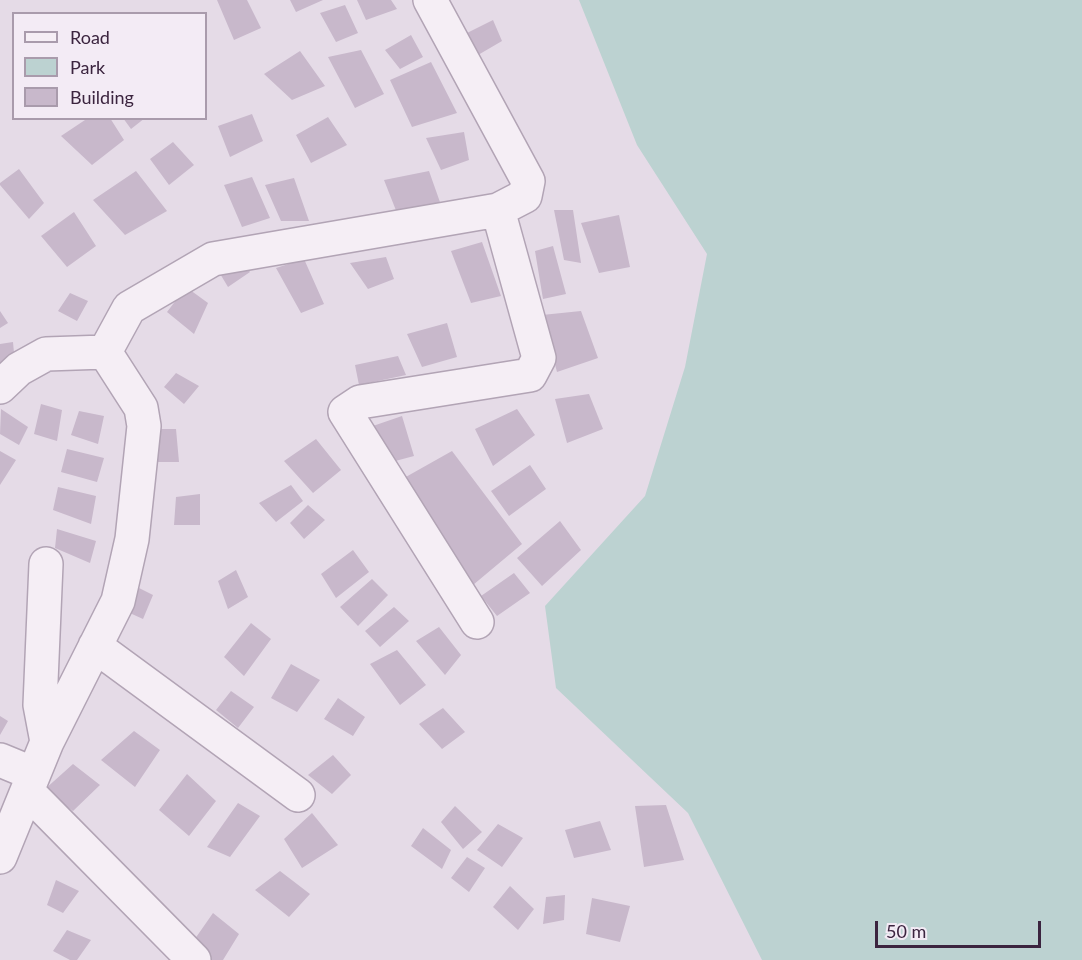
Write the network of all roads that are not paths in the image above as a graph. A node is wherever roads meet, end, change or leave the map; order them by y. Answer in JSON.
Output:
{"nodes":[{"id":1,"x":430,"y":0,"type":"edge"},
{"id":2,"x":498,"y":210,"type":"junction"},
{"id":3,"x":105,"y":352,"type":"junction"},
{"id":4,"x":0,"y":387,"type":"edge"},
{"id":5,"x":46,"y":564,"type":"dead end"},
{"id":6,"x":477,"y":622,"type":"dead end"},
{"id":7,"x":95,"y":646,"type":"junction"},
{"id":8,"x":47,"y":742,"type":"junction"},
{"id":9,"x":0,"y":760,"type":"edge"},
{"id":10,"x":30,"y":782,"type":"junction"},
{"id":11,"x":298,"y":795,"type":"dead end"},
{"id":12,"x":0,"y":856,"type":"edge"},
{"id":13,"x":194,"y":960,"type":"edge"}],
"edges":[{"from":1,"to":2,"type":"street"},
{"from":2,"to":3,"type":"street"},
{"from":2,"to":6,"type":"street"},
{"from":3,"to":4,"type":"street"},
{"from":3,"to":7,"type":"street"},
{"from":5,"to":8,"type":"street"},
{"from":7,"to":8,"type":"street"},
{"from":7,"to":11,"type":"street"},
{"from":8,"to":10,"type":"street"},
{"from":9,"to":10,"type":"street"},
{"from":10,"to":12,"type":"street"},
{"from":10,"to":13,"type":"street"}]}
